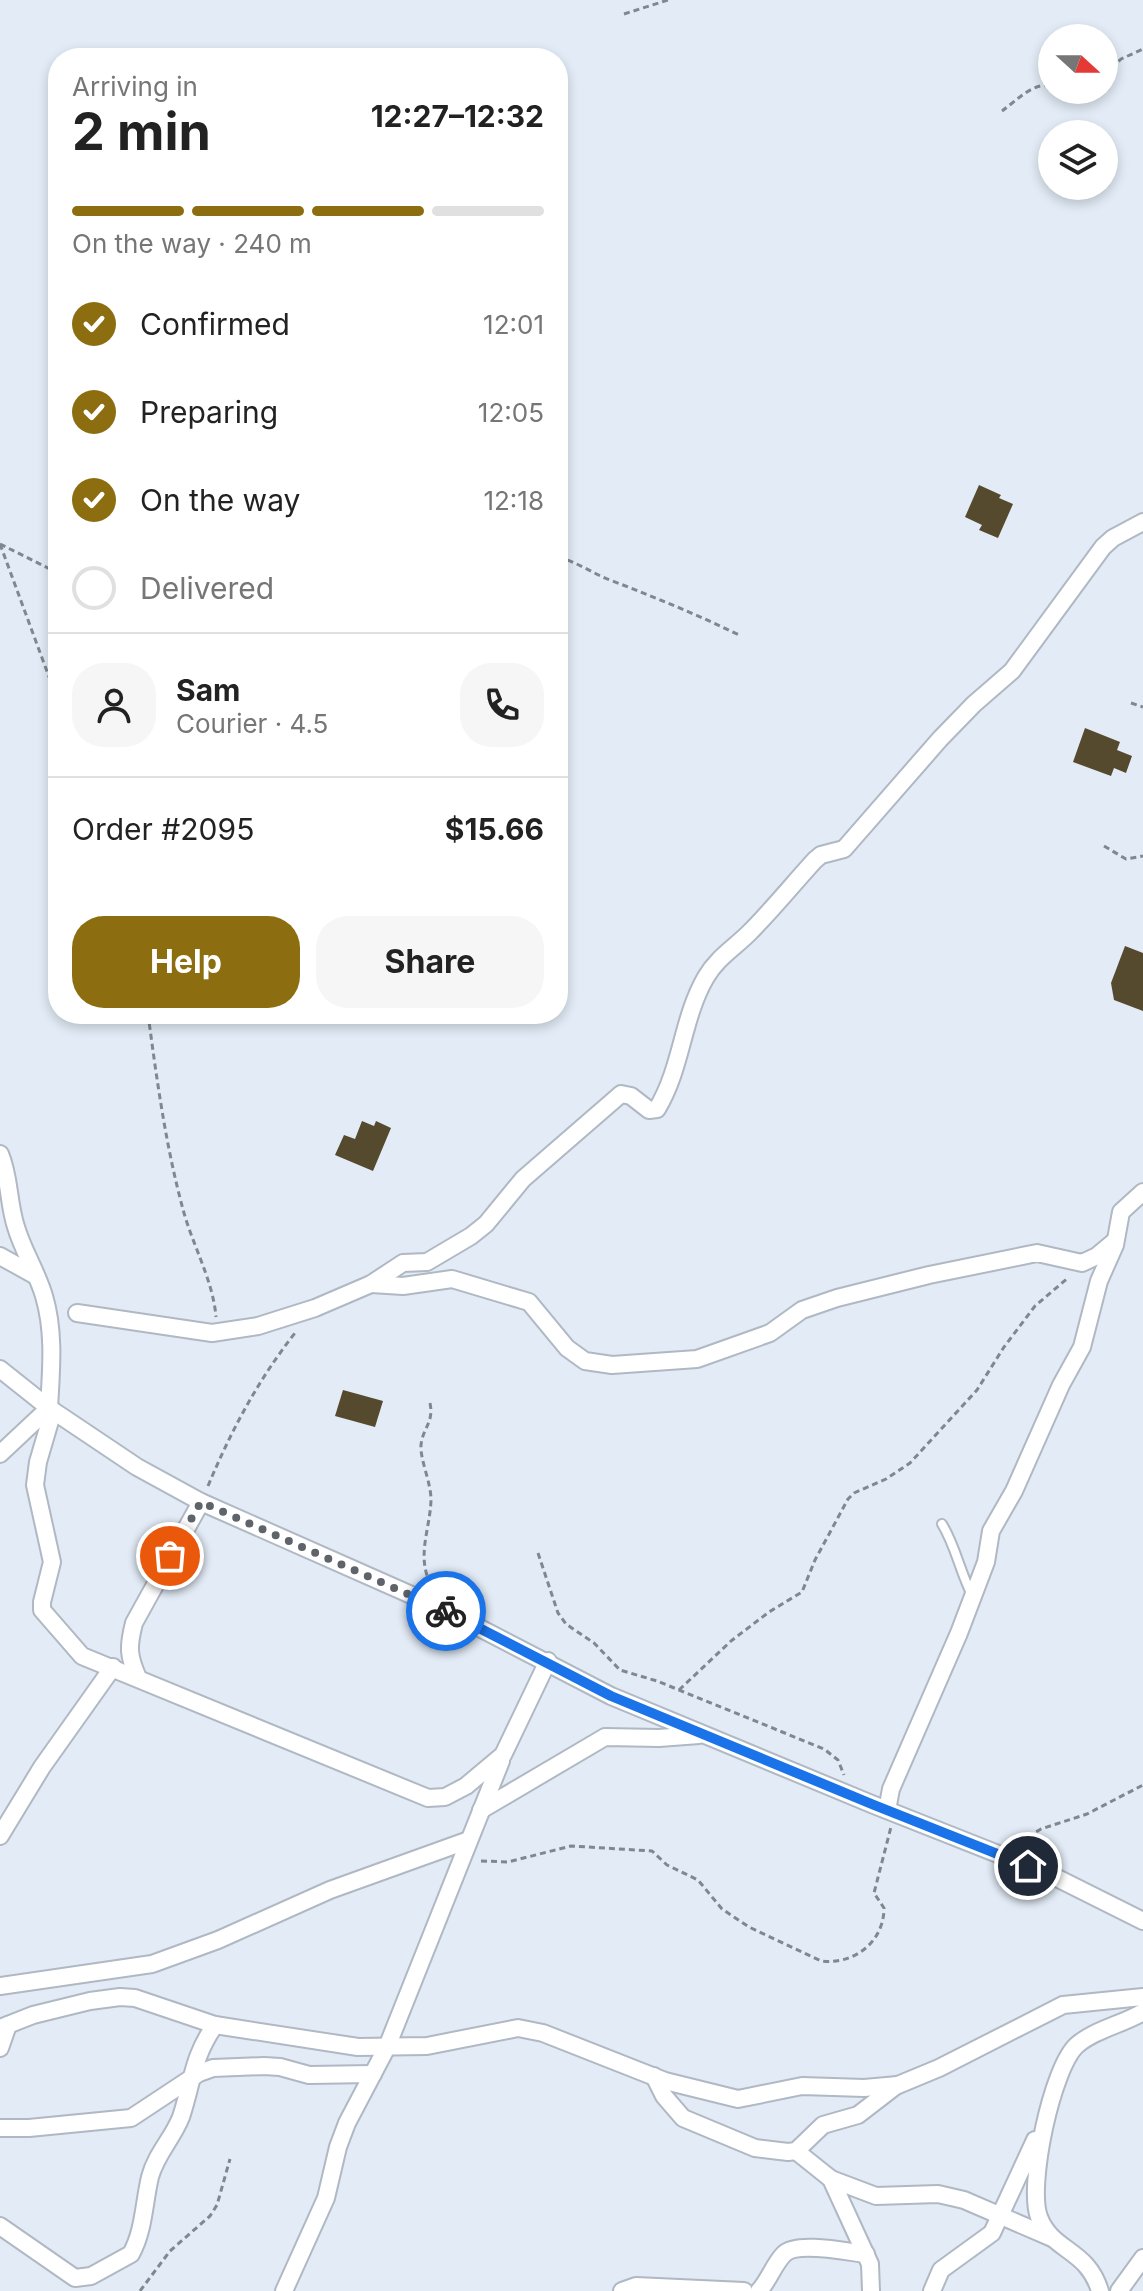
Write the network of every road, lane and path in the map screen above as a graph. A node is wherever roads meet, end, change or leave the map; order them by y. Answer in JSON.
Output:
{"nodes":[{"id":1,"x":668,"y":0,"type":"edge"},
{"id":2,"x":624,"y":14,"type":"dead end"},
{"id":3,"x":1143,"y":49,"type":"edge"},
{"id":4,"x":1118,"y":62,"type":"edge"},
{"id":5,"x":1038,"y":86,"type":"edge"},
{"id":6,"x":1002,"y":111,"type":"dead end"},
{"id":7,"x":1143,"y":522,"type":"edge"},
{"id":8,"x":0,"y":544,"type":"edge"},
{"id":9,"x":568,"y":560,"type":"edge"},
{"id":10,"x":48,"y":568,"type":"edge"},
{"id":11,"x":739,"y":635,"type":"dead end"},
{"id":12,"x":48,"y":674,"type":"edge"},
{"id":13,"x":1131,"y":703,"type":"dead end"},
{"id":14,"x":1143,"y":707,"type":"edge"},
{"id":15,"x":1104,"y":846,"type":"dead end"},
{"id":16,"x":1143,"y":856,"type":"edge"},
{"id":17,"x":150,"y":1024,"type":"edge"},
{"id":18,"x":0,"y":1154,"type":"edge"},
{"id":19,"x":1143,"y":1192,"type":"edge"},
{"id":20,"x":1115,"y":1241,"type":"junction"},
{"id":21,"x":0,"y":1256,"type":"edge"},
{"id":22,"x":1091,"y":1260,"type":"junction"},
{"id":23,"x":37,"y":1277,"type":"junction"},
{"id":24,"x":371,"y":1284,"type":"junction"},
{"id":25,"x":77,"y":1313,"type":"dead end"},
{"id":26,"x":297,"y":1330,"type":"dead end"},
{"id":27,"x":217,"y":1332,"type":"junction"},
{"id":28,"x":0,"y":1369,"type":"edge"},
{"id":29,"x":430,"y":1403,"type":"dead end"},
{"id":30,"x":51,"y":1409,"type":"junction"},
{"id":31,"x":0,"y":1454,"type":"edge"},
{"id":32,"x":201,"y":1502,"type":"junction"},
{"id":33,"x":942,"y":1524,"type":"dead end"},
{"id":34,"x":538,"y":1553,"type":"dead end"},
{"id":35,"x":973,"y":1596,"type":"junction"},
{"id":36,"x":443,"y":1609,"type":"junction"},
{"id":37,"x":548,"y":1661,"type":"junction"},
{"id":38,"x":113,"y":1667,"type":"junction"},
{"id":39,"x":138,"y":1678,"type":"junction"},
{"id":40,"x":679,"y":1690,"type":"junction"},
{"id":41,"x":705,"y":1735,"type":"junction"},
{"id":42,"x":503,"y":1755,"type":"junction"},
{"id":43,"x":1143,"y":1785,"type":"edge"},
{"id":44,"x":848,"y":1794,"type":"junction"},
{"id":45,"x":481,"y":1810,"type":"junction"},
{"id":46,"x":887,"y":1810,"type":"junction"},
{"id":47,"x":908,"y":1818,"type":"junction"},
{"id":48,"x":0,"y":1836,"type":"edge"},
{"id":49,"x":469,"y":1840,"type":"junction"},
{"id":50,"x":1005,"y":1857,"type":"junction"},
{"id":51,"x":461,"y":1859,"type":"junction"},
{"id":52,"x":1143,"y":1921,"type":"edge"},
{"id":53,"x":0,"y":1986,"type":"edge"},
{"id":54,"x":1143,"y":1997,"type":"edge"},
{"id":55,"x":1143,"y":2012,"type":"edge"},
{"id":56,"x":215,"y":2025,"type":"junction"},
{"id":57,"x":4,"y":2026,"type":"edge"},
{"id":58,"x":387,"y":2047,"type":"junction"},
{"id":59,"x":0,"y":2048,"type":"edge"},
{"id":60,"x":373,"y":2074,"type":"junction"},
{"id":61,"x":654,"y":2076,"type":"junction"},
{"id":62,"x":191,"y":2079,"type":"junction"},
{"id":63,"x":898,"y":2085,"type":"junction"},
{"id":64,"x":1048,"y":2113,"type":"junction"},
{"id":65,"x":0,"y":2128,"type":"edge"},
{"id":66,"x":796,"y":2151,"type":"junction"},
{"id":67,"x":230,"y":2159,"type":"dead end"},
{"id":68,"x":831,"y":2179,"type":"junction"},
{"id":69,"x":1002,"y":2216,"type":"junction"},
{"id":70,"x":0,"y":2226,"type":"edge"},
{"id":71,"x":1053,"y":2239,"type":"junction"},
{"id":72,"x":866,"y":2254,"type":"junction"},
{"id":73,"x":1143,"y":2258,"type":"edge"},
{"id":74,"x":140,"y":2291,"type":"edge"},
{"id":75,"x":284,"y":2291,"type":"edge"},
{"id":76,"x":622,"y":2291,"type":"edge"},
{"id":77,"x":744,"y":2291,"type":"edge"},
{"id":78,"x":759,"y":2291,"type":"edge"},
{"id":79,"x":871,"y":2291,"type":"edge"},
{"id":80,"x":932,"y":2291,"type":"edge"},
{"id":81,"x":1100,"y":2291,"type":"edge"},
{"id":82,"x":1119,"y":2291,"type":"edge"}],
"edges":[{"from":1,"to":2,"type":"path"},
{"from":3,"to":4,"type":"path"},
{"from":5,"to":6,"type":"path"},
{"from":7,"to":24,"type":"street"},
{"from":8,"to":10,"type":"path"},
{"from":8,"to":12,"type":"path"},
{"from":9,"to":11,"type":"path"},
{"from":13,"to":14,"type":"path"},
{"from":15,"to":16,"type":"path"},
{"from":17,"to":27,"type":"path"},
{"from":18,"to":23,"type":"street"},
{"from":19,"to":20,"type":"street"},
{"from":20,"to":22,"type":"street"},
{"from":20,"to":35,"type":"street"},
{"from":21,"to":23,"type":"street"},
{"from":22,"to":24,"type":"street"},
{"from":22,"to":40,"type":"path"},
{"from":23,"to":30,"type":"street"},
{"from":24,"to":27,"type":"street"},
{"from":25,"to":27,"type":"street"},
{"from":26,"to":32,"type":"path"},
{"from":28,"to":30,"type":"street"},
{"from":29,"to":36,"type":"path"},
{"from":30,"to":31,"type":"street"},
{"from":30,"to":32,"type":"street"},
{"from":30,"to":38,"type":"street"},
{"from":32,"to":36,"type":"street"},
{"from":32,"to":39,"type":"street"},
{"from":33,"to":35,"type":"lane"},
{"from":34,"to":40,"type":"path"},
{"from":35,"to":46,"type":"street"},
{"from":36,"to":37,"type":"street"},
{"from":37,"to":41,"type":"street"},
{"from":37,"to":42,"type":"street"},
{"from":38,"to":39,"type":"street"},
{"from":38,"to":48,"type":"street"},
{"from":39,"to":42,"type":"street"},
{"from":40,"to":44,"type":"path"},
{"from":41,"to":44,"type":"street"},
{"from":41,"to":45,"type":"street"},
{"from":42,"to":45,"type":"street"},
{"from":43,"to":50,"type":"path"},
{"from":44,"to":46,"type":"street"},
{"from":45,"to":49,"type":"street"},
{"from":46,"to":47,"type":"street"},
{"from":47,"to":50,"type":"street"},
{"from":47,"to":51,"type":"path"},
{"from":49,"to":51,"type":"street"},
{"from":49,"to":53,"type":"street"},
{"from":50,"to":52,"type":"street"},
{"from":51,"to":58,"type":"street"},
{"from":54,"to":63,"type":"street"},
{"from":55,"to":64,"type":"street"},
{"from":56,"to":57,"type":"street"},
{"from":56,"to":58,"type":"street"},
{"from":56,"to":62,"type":"street"},
{"from":57,"to":59,"type":"street"},
{"from":58,"to":60,"type":"street"},
{"from":58,"to":61,"type":"street"},
{"from":60,"to":62,"type":"street"},
{"from":60,"to":75,"type":"street"},
{"from":61,"to":63,"type":"street"},
{"from":61,"to":66,"type":"street"},
{"from":62,"to":65,"type":"street"},
{"from":62,"to":70,"type":"street"},
{"from":63,"to":66,"type":"street"},
{"from":64,"to":69,"type":"street"},
{"from":64,"to":71,"type":"street"},
{"from":66,"to":68,"type":"street"},
{"from":67,"to":74,"type":"path"},
{"from":68,"to":69,"type":"street"},
{"from":68,"to":72,"type":"street"},
{"from":69,"to":71,"type":"street"},
{"from":69,"to":80,"type":"street"},
{"from":71,"to":81,"type":"street"},
{"from":72,"to":78,"type":"street"},
{"from":72,"to":79,"type":"street"},
{"from":73,"to":82,"type":"street"},
{"from":76,"to":77,"type":"street"}]}
